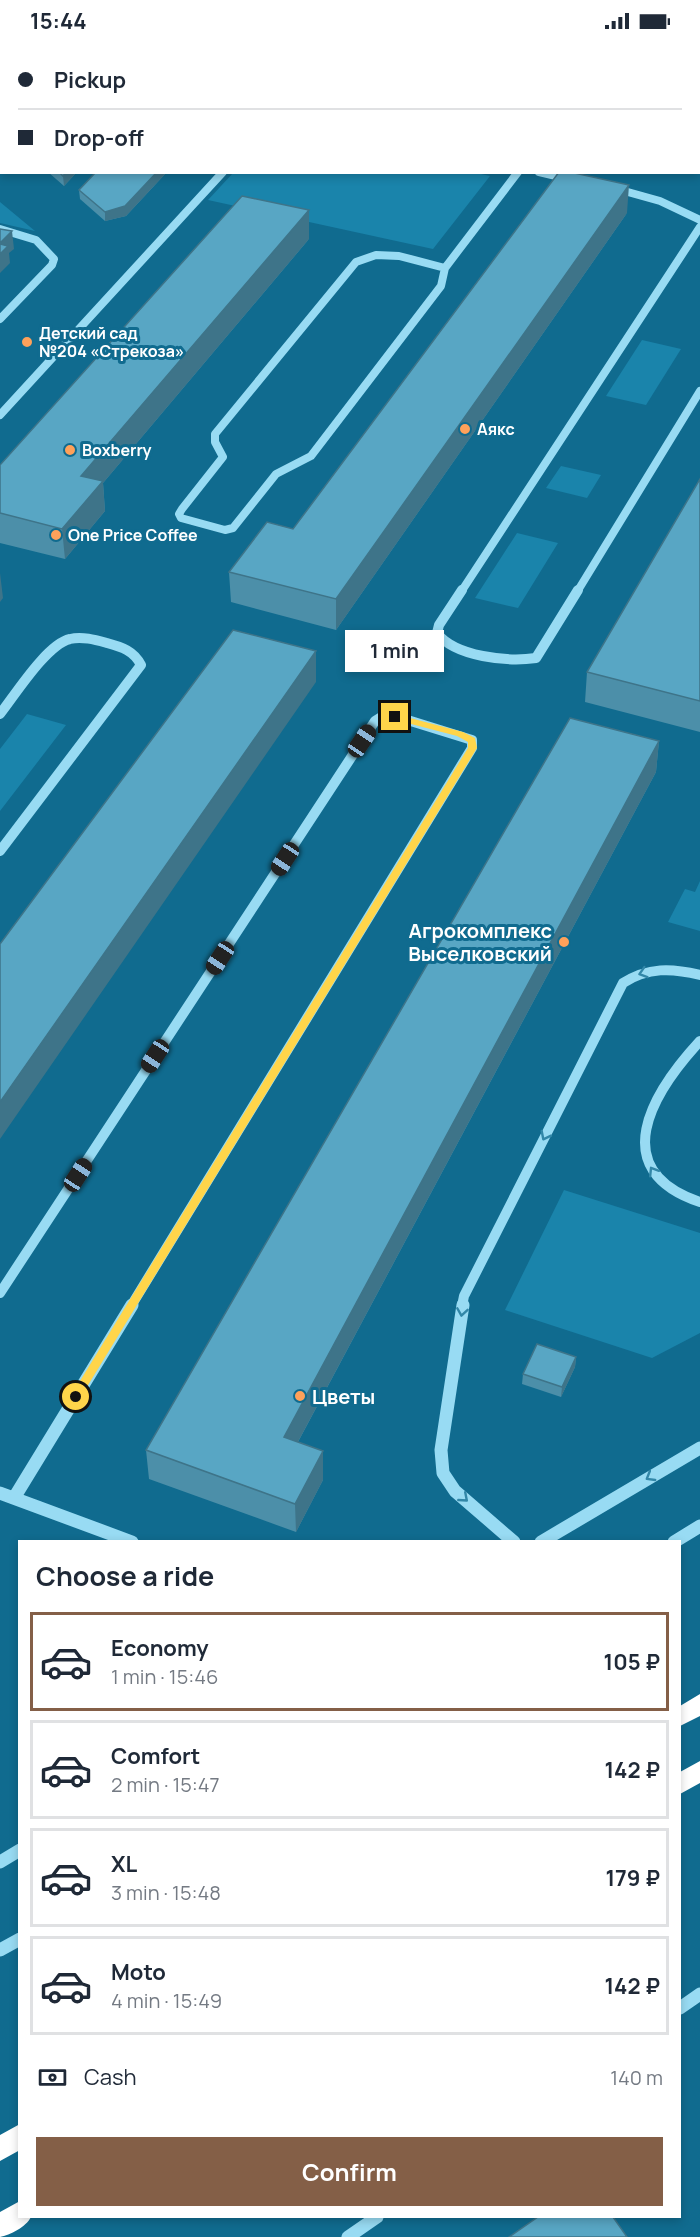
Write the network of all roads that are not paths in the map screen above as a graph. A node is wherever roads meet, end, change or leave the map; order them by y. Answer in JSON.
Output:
{"nodes":[{"id":1,"x":221,"y":174,"type":"edge"},
{"id":2,"x":516,"y":174,"type":"edge"},
{"id":3,"x":548,"y":174,"type":"edge"},
{"id":4,"x":578,"y":174,"type":"edge"},
{"id":5,"x":611,"y":187,"type":"edge"},
{"id":6,"x":700,"y":220,"type":"edge"},
{"id":7,"x":700,"y":227,"type":"edge"},
{"id":8,"x":0,"y":228,"type":"edge"},
{"id":9,"x":445,"y":268,"type":"junction"},
{"id":10,"x":0,"y":319,"type":"edge"},
{"id":11,"x":700,"y":391,"type":"edge"},
{"id":12,"x":0,"y":415,"type":"edge"},
{"id":13,"x":0,"y":714,"type":"edge"},
{"id":14,"x":0,"y":851,"type":"edge"},
{"id":15,"x":700,"y":975,"type":"edge"},
{"id":16,"x":700,"y":1041,"type":"edge"},
{"id":17,"x":700,"y":1202,"type":"edge"},
{"id":18,"x":0,"y":1293,"type":"edge"},
{"id":19,"x":700,"y":1448,"type":"edge"},
{"id":20,"x":0,"y":1493,"type":"edge"},
{"id":21,"x":14,"y":1498,"type":"junction"},
{"id":22,"x":700,"y":1526,"type":"edge"},
{"id":23,"x":127,"y":1540,"type":"edge"},
{"id":24,"x":512,"y":1540,"type":"edge"},
{"id":25,"x":544,"y":1540,"type":"edge"},
{"id":26,"x":677,"y":1540,"type":"edge"},
{"id":27,"x":700,"y":1704,"type":"edge"},
{"id":28,"x":681,"y":1716,"type":"edge"},
{"id":29,"x":700,"y":1771,"type":"edge"},
{"id":30,"x":681,"y":1783,"type":"edge"},
{"id":31,"x":18,"y":1851,"type":"edge"},
{"id":32,"x":0,"y":1862,"type":"edge"},
{"id":33,"x":18,"y":1940,"type":"edge"},
{"id":34,"x":0,"y":1950,"type":"edge"},
{"id":35,"x":700,"y":1994,"type":"edge"},
{"id":36,"x":681,"y":2007,"type":"edge"},
{"id":37,"x":18,"y":2137,"type":"edge"},
{"id":38,"x":0,"y":2149,"type":"edge"},
{"id":39,"x":18,"y":2214,"type":"edge"},
{"id":40,"x":376,"y":2218,"type":"edge"},
{"id":41,"x":0,"y":2226,"type":"edge"},
{"id":42,"x":348,"y":2237,"type":"edge"}],
"edges":[{"from":1,"to":12,"type":"lane"},
{"from":2,"to":9,"type":"lane"},
{"from":3,"to":4,"type":"lane"},
{"from":5,"to":6,"type":"lane"},
{"from":7,"to":11,"type":"lane"},
{"from":8,"to":10,"type":"lane"},
{"from":9,"to":9,"type":"lane"},
{"from":13,"to":14,"type":"lane"},
{"from":15,"to":24,"type":"lane","one_way":true},
{"from":17,"to":16,"type":"lane","one_way":true},
{"from":18,"to":21,"type":"lane"},
{"from":19,"to":25,"type":"lane","one_way":true},
{"from":20,"to":21,"type":"lane"},
{"from":21,"to":23,"type":"lane"},
{"from":22,"to":26,"type":"lane"},
{"from":27,"to":28,"type":"highway"},
{"from":29,"to":30,"type":"highway"},
{"from":31,"to":32,"type":"lane"},
{"from":33,"to":34,"type":"lane"},
{"from":35,"to":36,"type":"lane"},
{"from":37,"to":38,"type":"highway"},
{"from":39,"to":41,"type":"highway"},
{"from":40,"to":42,"type":"lane"}]}
